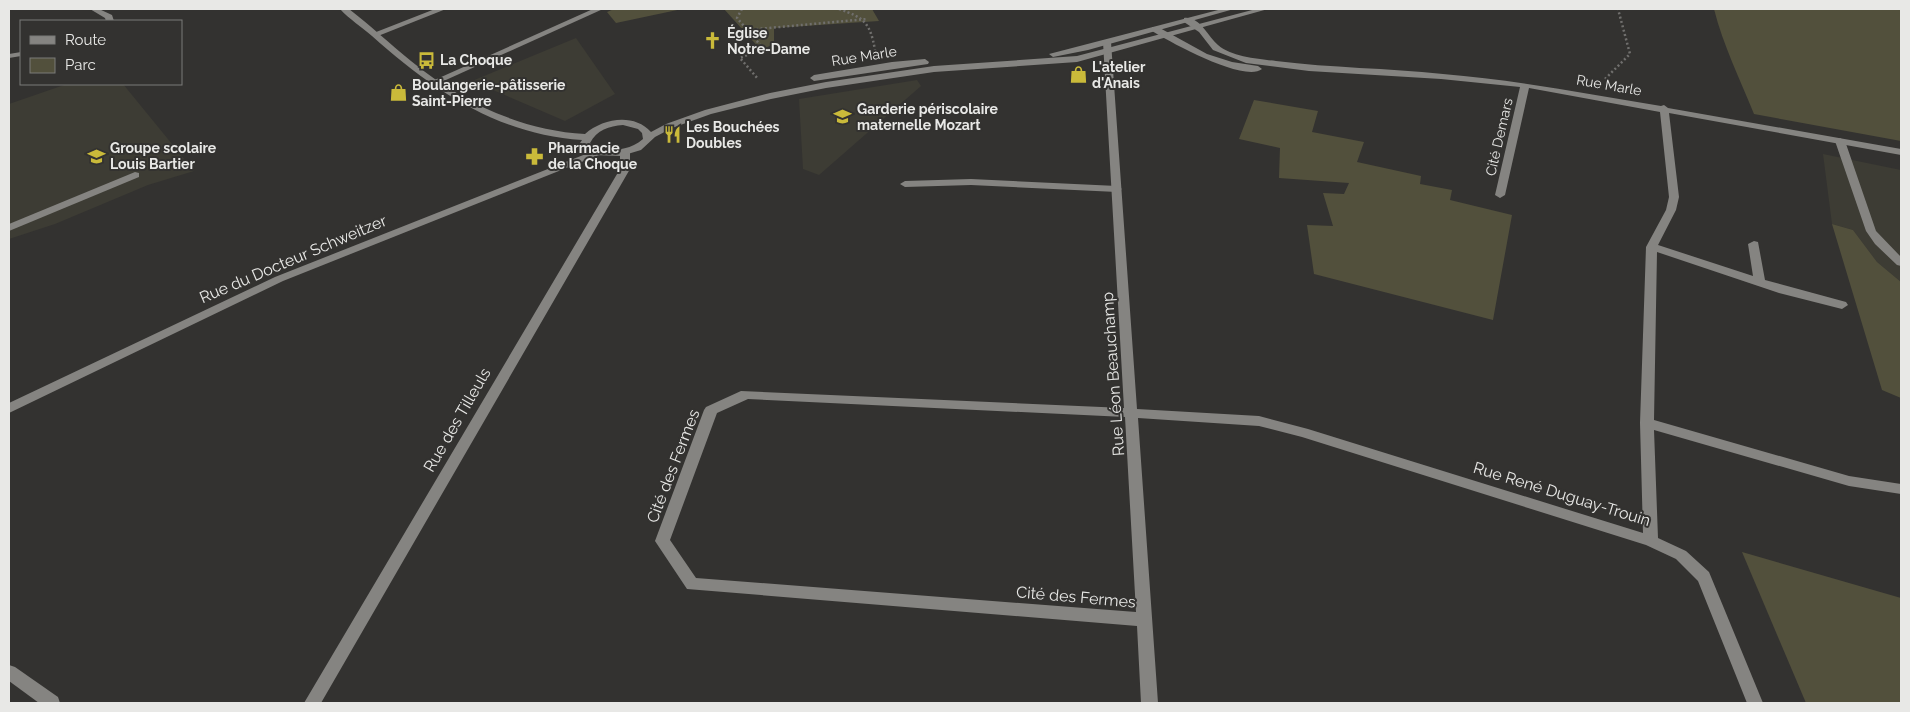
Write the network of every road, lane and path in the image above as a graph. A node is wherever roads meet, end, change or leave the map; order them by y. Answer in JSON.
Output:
{"nodes":[{"id":1,"x":94,"y":9,"type":"edge"},
{"id":2,"x":344,"y":9,"type":"edge"},
{"id":3,"x":442,"y":9,"type":"edge"},
{"id":4,"x":599,"y":9,"type":"edge"},
{"id":5,"x":742,"y":9,"type":"edge"},
{"id":6,"x":839,"y":9,"type":"edge"},
{"id":7,"x":1230,"y":9,"type":"edge"},
{"id":8,"x":1264,"y":9,"type":"edge"},
{"id":9,"x":1618,"y":9,"type":"edge"},
{"id":10,"x":867,"y":19,"type":"junction"},
{"id":11,"x":110,"y":20,"type":"edge"},
{"id":12,"x":1186,"y":20,"type":"junction"},
{"id":13,"x":1199,"y":28,"type":"junction"},
{"id":14,"x":1155,"y":29,"type":"junction"},
{"id":15,"x":747,"y":30,"type":"junction"},
{"id":16,"x":375,"y":34,"type":"junction"},
{"id":17,"x":1167,"y":36,"type":"junction"},
{"id":18,"x":1108,"y":47,"type":"junction"},
{"id":19,"x":1309,"y":68,"type":"junction"},
{"id":20,"x":866,"y":69,"type":"junction"},
{"id":21,"x":434,"y":82,"type":"junction"},
{"id":22,"x":1525,"y":85,"type":"junction"},
{"id":23,"x":767,"y":89,"type":"junction"},
{"id":24,"x":1588,"y":95,"type":"junction"},
{"id":25,"x":1664,"y":108,"type":"junction"},
{"id":26,"x":630,"y":124,"type":"junction"},
{"id":27,"x":587,"y":137,"type":"junction"},
{"id":28,"x":647,"y":138,"type":"junction"},
{"id":29,"x":1840,"y":141,"type":"junction"},
{"id":30,"x":1901,"y":152,"type":"edge"},
{"id":31,"x":596,"y":153,"type":"junction"},
{"id":32,"x":624,"y":153,"type":"junction"},
{"id":33,"x":134,"y":175,"type":"dead end"},
{"id":34,"x":905,"y":184,"type":"dead end"},
{"id":35,"x":1117,"y":190,"type":"junction"},
{"id":36,"x":1500,"y":195,"type":"dead end"},
{"id":37,"x":9,"y":228,"type":"edge"},
{"id":38,"x":1754,"y":244,"type":"dead end"},
{"id":39,"x":1652,"y":246,"type":"junction"},
{"id":40,"x":1901,"y":263,"type":"edge"},
{"id":41,"x":1760,"y":282,"type":"junction"},
{"id":42,"x":1842,"y":305,"type":"dead end"},
{"id":43,"x":9,"y":408,"type":"edge"},
{"id":44,"x":1132,"y":414,"type":"junction"},
{"id":45,"x":1646,"y":423,"type":"junction"},
{"id":46,"x":1901,"y":489,"type":"edge"},
{"id":47,"x":1651,"y":541,"type":"junction"},
{"id":48,"x":1145,"y":620,"type":"junction"},
{"id":49,"x":9,"y":672,"type":"edge"},
{"id":50,"x":52,"y":703,"type":"edge"},
{"id":51,"x":312,"y":703,"type":"edge"},
{"id":52,"x":1150,"y":703,"type":"edge"},
{"id":53,"x":1755,"y":703,"type":"edge"}],
"edges":[{"from":1,"to":11,"type":"street"},
{"from":2,"to":16,"type":"street"},
{"from":3,"to":16,"type":"street"},
{"from":4,"to":21,"type":"street"},
{"from":5,"to":15,"type":"path"},
{"from":6,"to":10,"type":"path"},
{"from":7,"to":12,"type":"street"},
{"from":8,"to":13,"type":"street"},
{"from":9,"to":24,"type":"path"},
{"from":10,"to":15,"type":"path"},
{"from":10,"to":20,"type":"path"},
{"from":12,"to":13,"type":"street","name":"Rue Marle"},
{"from":12,"to":14,"type":"street"},
{"from":13,"to":17,"type":"street"},
{"from":13,"to":19,"type":"street","name":"Rue Marle"},
{"from":14,"to":17,"type":"street","name":"Rue Marle"},
{"from":14,"to":18,"type":"street"},
{"from":15,"to":23,"type":"path"},
{"from":16,"to":21,"type":"street"},
{"from":17,"to":18,"type":"street"},
{"from":17,"to":19,"type":"street","name":"Rue Marle"},
{"from":18,"to":20,"type":"street","name":"Rue Marle"},
{"from":18,"to":28,"type":"street","name":"Rue Marle"},
{"from":18,"to":35,"type":"street","name":"Rue Léon Beauchamp"},
{"from":19,"to":22,"type":"street","name":"Rue Marle"},
{"from":20,"to":23,"type":"street","name":"Rue Marle"},
{"from":21,"to":27,"type":"street"},
{"from":22,"to":24,"type":"street","name":"Rue Marle"},
{"from":22,"to":36,"type":"street","name":"Cité Demars"},
{"from":23,"to":26,"type":"street","name":"Rue Marle"},
{"from":24,"to":25,"type":"street","name":"Rue Marle"},
{"from":25,"to":29,"type":"street","name":"Rue Marle"},
{"from":25,"to":39,"type":"street","name":"Rue René Duguay-Trouin"},
{"from":26,"to":27,"type":"street","name":"Rue Marle"},
{"from":26,"to":28,"type":"street"},
{"from":27,"to":31,"type":"street"},
{"from":28,"to":32,"type":"street","name":"Rue Marle"},
{"from":29,"to":30,"type":"street","name":"Rue Marle"},
{"from":29,"to":40,"type":"street"},
{"from":31,"to":32,"type":"street"},
{"from":31,"to":43,"type":"street","name":"Rue du Docteur Schweitzer"},
{"from":32,"to":51,"type":"street","name":"Rue des Tilleuls"},
{"from":33,"to":37,"type":"street"},
{"from":34,"to":35,"type":"street"},
{"from":35,"to":44,"type":"street","name":"Rue Léon Beauchamp"},
{"from":38,"to":41,"type":"street"},
{"from":39,"to":41,"type":"street"},
{"from":39,"to":45,"type":"street","name":"Rue René Duguay-Trouin"},
{"from":41,"to":42,"type":"street"},
{"from":44,"to":47,"type":"street","name":"Rue René Duguay-Trouin"},
{"from":44,"to":48,"type":"street","name":"Rue Léon Beauchamp"},
{"from":44,"to":48,"type":"street","name":"Cité des Fermes"},
{"from":45,"to":46,"type":"street"},
{"from":45,"to":47,"type":"street","name":"Rue René Duguay-Trouin"},
{"from":47,"to":53,"type":"street"},
{"from":48,"to":52,"type":"street","name":"Rue Léon Beauchamp"},
{"from":49,"to":50,"type":"street"}]}
